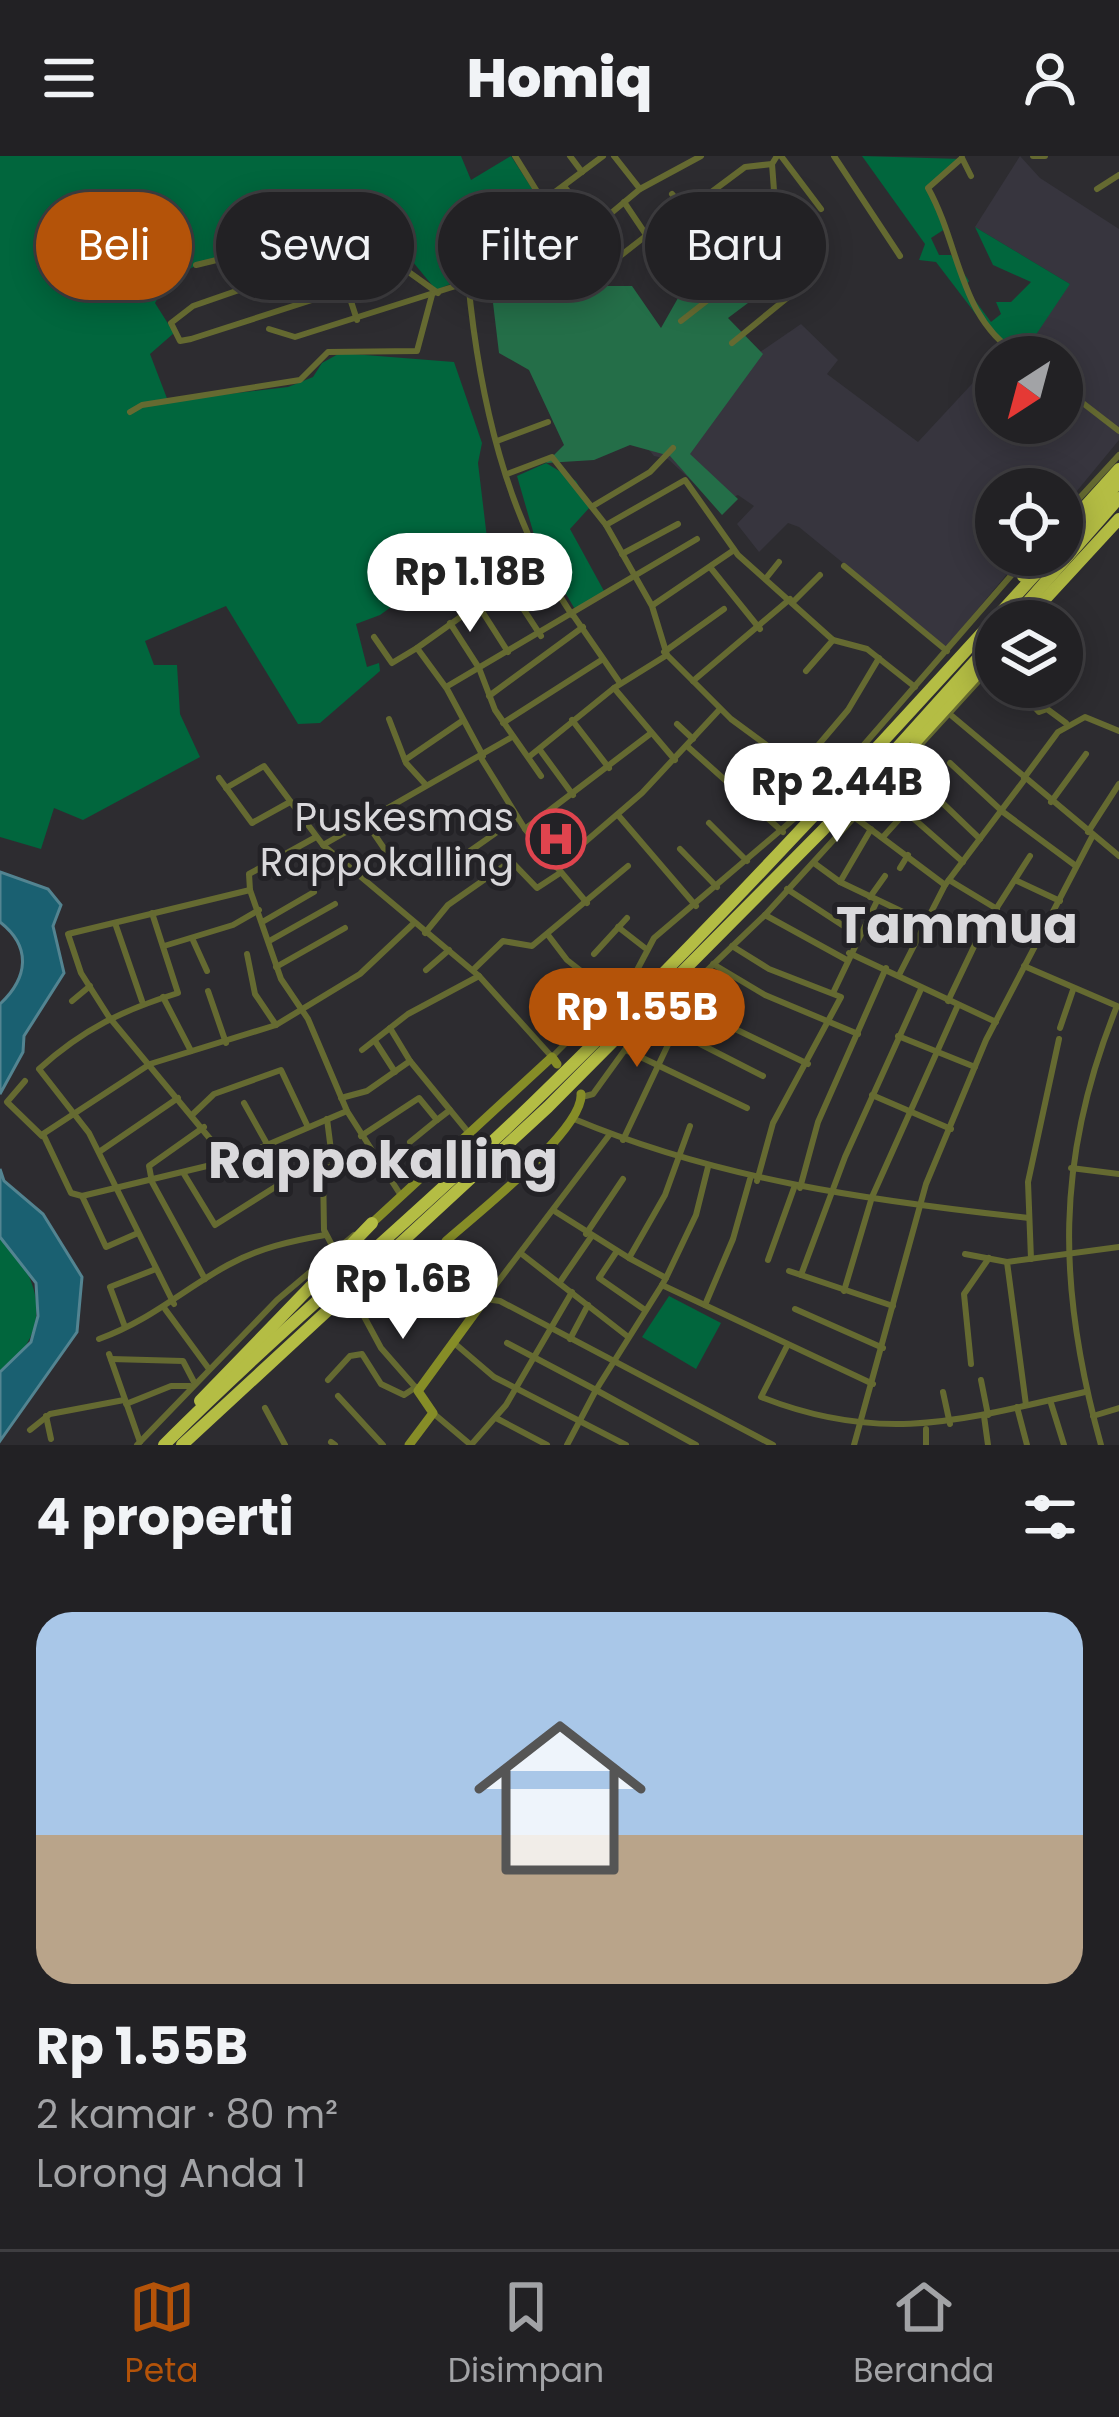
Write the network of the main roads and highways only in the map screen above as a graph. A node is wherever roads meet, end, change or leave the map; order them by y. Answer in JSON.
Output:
{"nodes":[{"id":1,"x":1119,"y":469,"type":"edge"},
{"id":2,"x":1119,"y":482,"type":"edge"},
{"id":3,"x":1119,"y":498,"type":"edge"},
{"id":4,"x":1083,"y":509,"type":"edge"},
{"id":5,"x":1119,"y":519,"type":"edge"},
{"id":6,"x":1083,"y":522,"type":"edge"},
{"id":7,"x":1024,"y":576,"type":"edge"},
{"id":8,"x":1034,"y":576,"type":"edge"},
{"id":9,"x":1029,"y":600,"type":"edge"},
{"id":10,"x":1047,"y":600,"type":"edge"},
{"id":11,"x":975,"y":662,"type":"edge"},
{"id":12,"x":975,"y":680,"type":"edge"},
{"id":13,"x":885,"y":743,"type":"junction"},
{"id":14,"x":823,"y":830,"type":"junction"},
{"id":15,"x":372,"y":1223,"type":"road end"},
{"id":16,"x":161,"y":1445,"type":"edge"},
{"id":17,"x":182,"y":1445,"type":"edge"}],
"edges":[{"from":1,"to":4,"type":"highway"},
{"from":2,"to":6,"type":"highway"},
{"from":3,"to":9,"type":"highway"},
{"from":5,"to":10,"type":"highway"},
{"from":7,"to":13,"type":"highway"},
{"from":8,"to":13,"type":"highway"},
{"from":11,"to":14,"type":"highway"},
{"from":12,"to":14,"type":"highway"},
{"from":13,"to":16,"type":"highway"},
{"from":14,"to":17,"type":"highway"},
{"from":15,"to":16,"type":"highway"}]}
